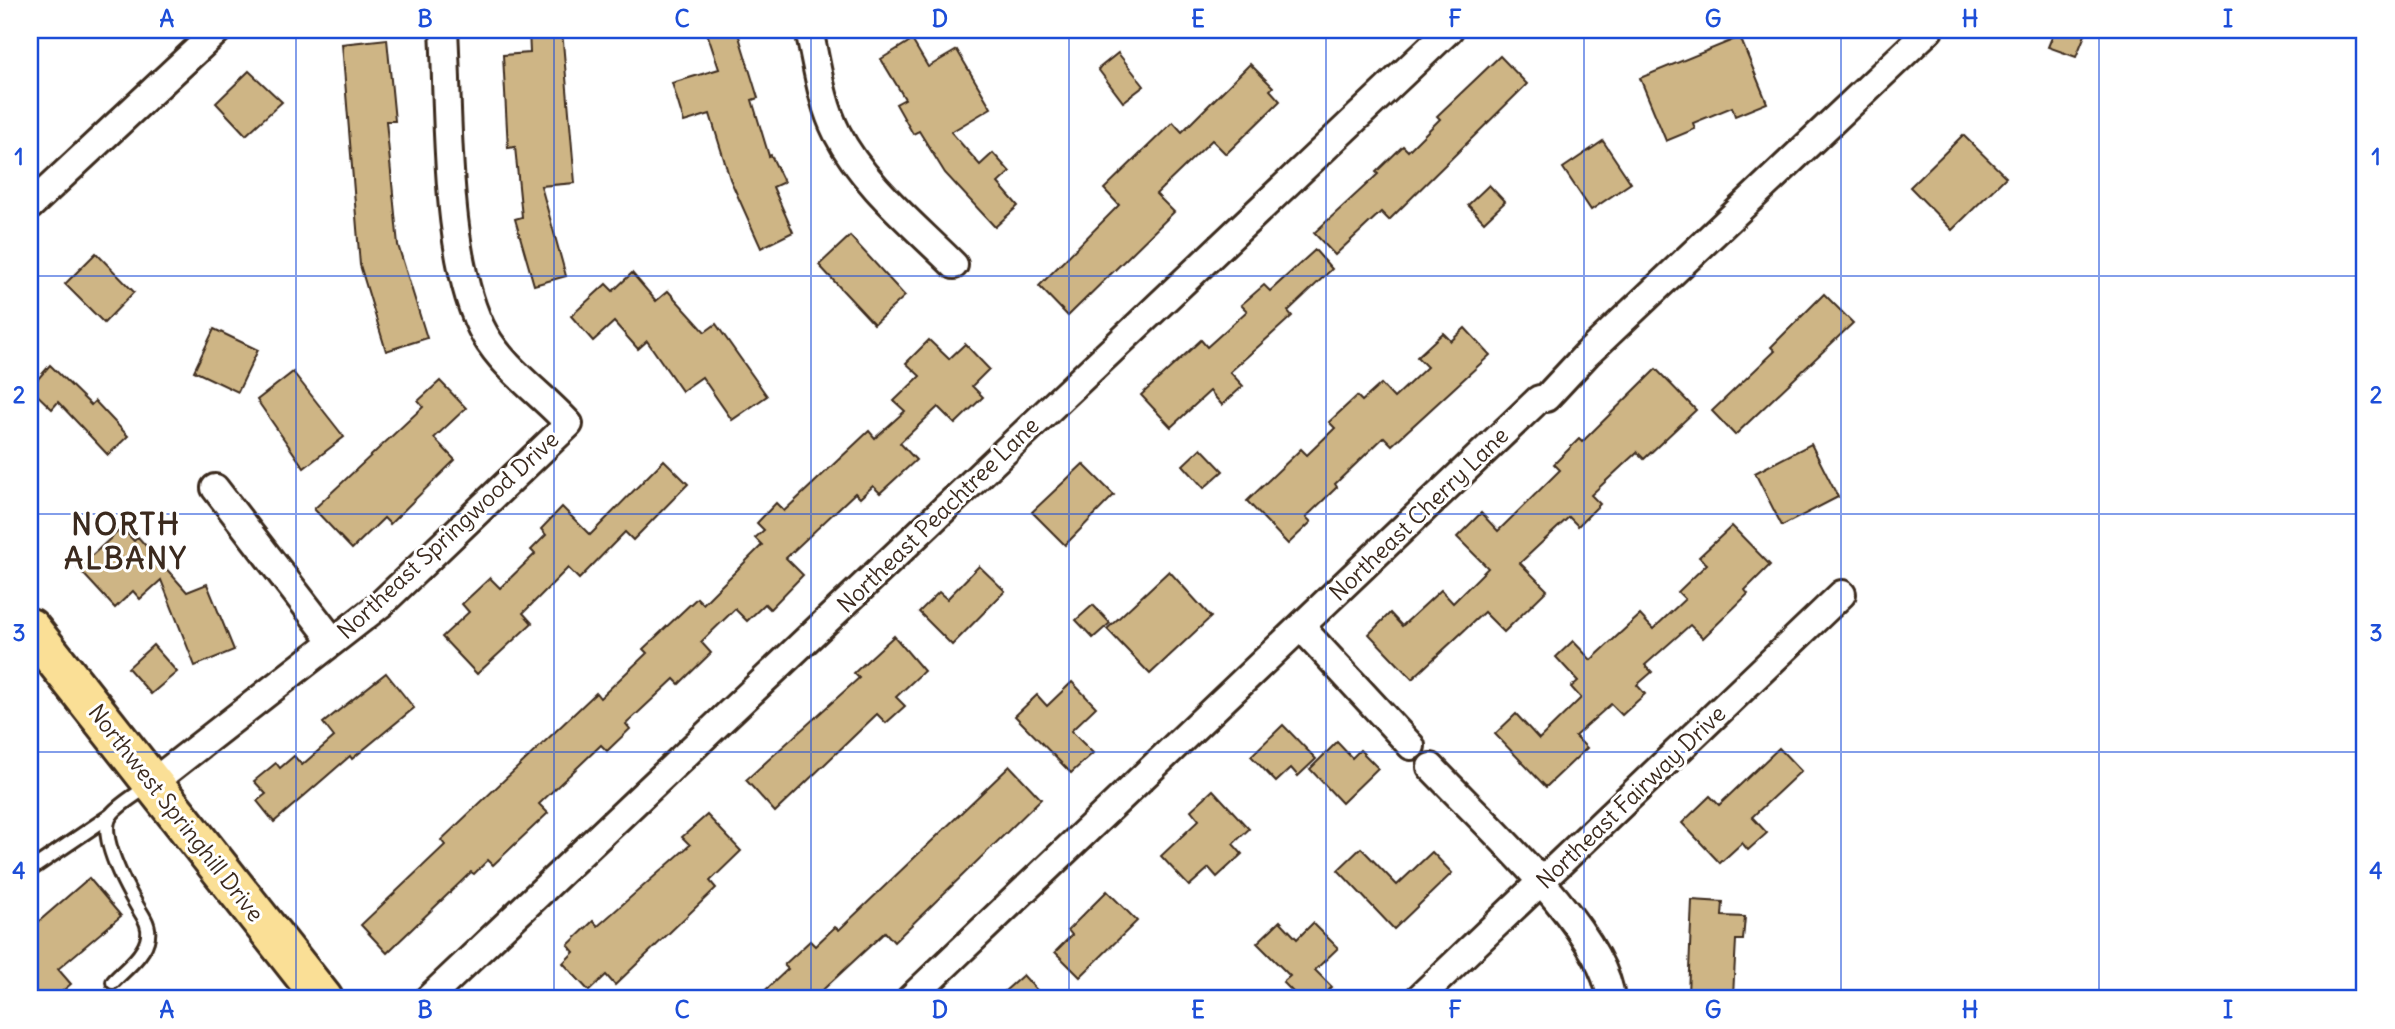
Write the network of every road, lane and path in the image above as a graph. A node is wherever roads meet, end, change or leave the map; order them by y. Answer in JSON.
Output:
{"nodes":[{"id":1,"x":218,"y":30,"type":"edge"},
{"id":2,"x":444,"y":30,"type":"edge"},
{"id":3,"x":809,"y":30,"type":"edge"},
{"id":4,"x":1448,"y":30,"type":"edge"},
{"id":5,"x":1929,"y":30,"type":"edge"},
{"id":6,"x":30,"y":206,"type":"edge"},
{"id":7,"x":954,"y":265,"type":"dead end"},
{"id":8,"x":215,"y":488,"type":"dead end"},
{"id":9,"x":1842,"y":594,"type":"dead end"},
{"id":10,"x":1301,"y":627,"type":"junction"},
{"id":11,"x":30,"y":628,"type":"edge"},
{"id":12,"x":333,"y":641,"type":"junction"},
{"id":13,"x":1411,"y":746,"type":"dead end"},
{"id":14,"x":1431,"y":767,"type":"dead end"},
{"id":15,"x":152,"y":783,"type":"junction"},
{"id":16,"x":111,"y":815,"type":"junction"},
{"id":17,"x":30,"y":870,"type":"edge"},
{"id":18,"x":1541,"y":884,"type":"junction"},
{"id":19,"x":113,"y":982,"type":"dead end"},
{"id":20,"x":323,"y":999,"type":"edge"},
{"id":21,"x":428,"y":999,"type":"edge"},
{"id":22,"x":909,"y":999,"type":"edge"},
{"id":23,"x":1418,"y":999,"type":"edge"},
{"id":24,"x":1611,"y":999,"type":"edge"}],
"edges":[{"from":1,"to":6,"type":"street"},
{"from":2,"to":12,"type":"street","name":"Northeast Springwood Drive"},
{"from":3,"to":7,"type":"street"},
{"from":4,"to":21,"type":"street","name":"Northeast Peachtree Lane"},
{"from":5,"to":10,"type":"street","name":"Northeast Cherry Lane"},
{"from":8,"to":12,"type":"street"},
{"from":9,"to":18,"type":"street","name":"Northeast Fairway Drive"},
{"from":10,"to":13,"type":"street"},
{"from":10,"to":22,"type":"street","name":"Northeast Cherry Lane"},
{"from":11,"to":15,"type":"main road","name":"Northwest Springhill Drive"},
{"from":12,"to":15,"type":"street","name":"Northeast Springwood Drive"},
{"from":14,"to":18,"type":"street"},
{"from":15,"to":16,"type":"lane"},
{"from":15,"to":20,"type":"main road","name":"Northwest Springhill Drive"},
{"from":16,"to":17,"type":"lane"},
{"from":16,"to":19,"type":"lane"},
{"from":18,"to":23,"type":"street","name":"Northeast Fairway Drive"},
{"from":18,"to":24,"type":"street"}]}
